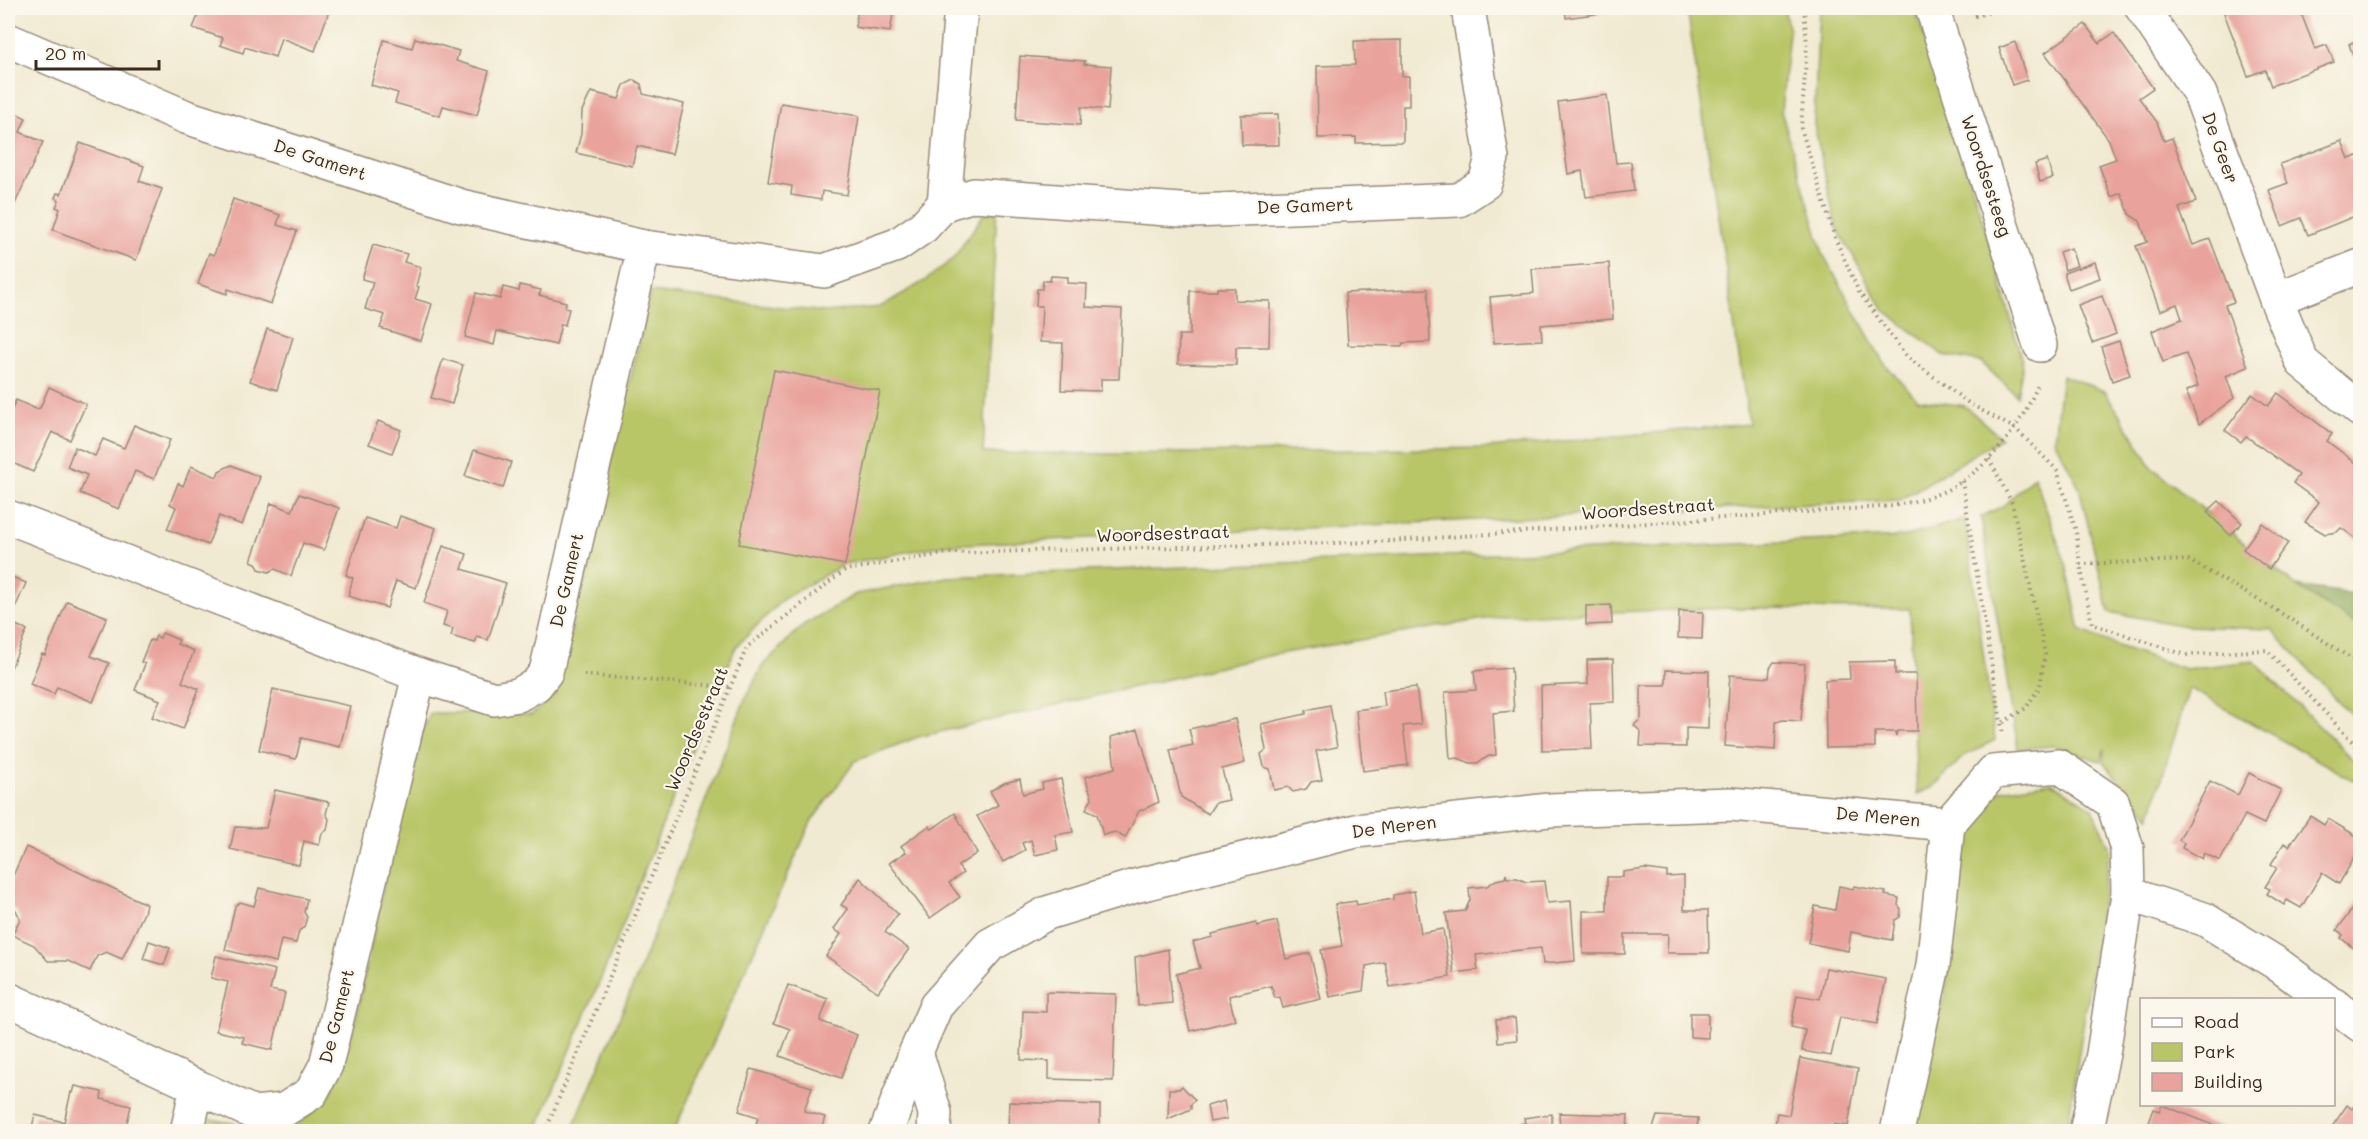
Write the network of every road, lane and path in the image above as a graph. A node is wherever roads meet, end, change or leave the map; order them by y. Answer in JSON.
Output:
{"nodes":[{"id":1,"x":961,"y":8,"type":"edge"},
{"id":2,"x":1468,"y":8,"type":"edge"},
{"id":3,"x":1804,"y":8,"type":"edge"},
{"id":4,"x":1932,"y":8,"type":"edge"},
{"id":5,"x":2142,"y":8,"type":"edge"},
{"id":6,"x":8,"y":40,"type":"edge"},
{"id":7,"x":944,"y":204,"type":"junction"},
{"id":8,"x":644,"y":247,"type":"junction"},
{"id":9,"x":2361,"y":266,"type":"edge"},
{"id":10,"x":2276,"y":299,"type":"junction"},
{"id":11,"x":2040,"y":345,"type":"joint"},
{"id":12,"x":2361,"y":410,"type":"edge"},
{"id":13,"x":2016,"y":429,"type":"junction"},
{"id":14,"x":1989,"y":459,"type":"junction"},
{"id":15,"x":1962,"y":481,"type":"junction"},
{"id":16,"x":8,"y":517,"type":"edge"},
{"id":17,"x":2080,"y":564,"type":"junction"},
{"id":18,"x":2361,"y":664,"type":"edge"},
{"id":19,"x":546,"y":672,"type":"junction"},
{"id":20,"x":419,"y":675,"type":"junction"},
{"id":21,"x":730,"y":687,"type":"junction"},
{"id":22,"x":2361,"y":750,"type":"edge"},
{"id":23,"x":1948,"y":824,"type":"junction"},
{"id":24,"x":2128,"y":894,"type":"junction"},
{"id":25,"x":2325,"y":998,"type":"edge"},
{"id":26,"x":8,"y":999,"type":"edge"},
{"id":27,"x":2335,"y":1006,"type":"edge"},
{"id":28,"x":2361,"y":1025,"type":"edge"},
{"id":29,"x":916,"y":1052,"type":"junction"},
{"id":30,"x":197,"y":1087,"type":"junction"},
{"id":31,"x":187,"y":1131,"type":"edge"},
{"id":32,"x":545,"y":1131,"type":"edge"},
{"id":33,"x":886,"y":1131,"type":"edge"},
{"id":34,"x":934,"y":1131,"type":"edge"},
{"id":35,"x":1897,"y":1131,"type":"edge"},
{"id":36,"x":2086,"y":1131,"type":"edge"}],
"edges":[{"from":1,"to":7,"type":"street"},
{"from":2,"to":7,"type":"street","name":"De Gamert"},
{"from":3,"to":13,"type":"path"},
{"from":4,"to":11,"type":"street","name":"Woordsesteeg"},
{"from":5,"to":10,"type":"street","name":"De Geer"},
{"from":6,"to":8,"type":"street","name":"De Gamert"},
{"from":7,"to":8,"type":"street","name":"De Gamert"},
{"from":8,"to":19,"type":"street","name":"De Gamert"},
{"from":9,"to":10,"type":"street"},
{"from":10,"to":12,"type":"street","name":"De Geer"},
{"from":11,"to":13,"type":"path","name":"Woordsestraat"},
{"from":13,"to":14,"type":"path","name":"Woordsestraat"},
{"from":13,"to":17,"type":"path"},
{"from":14,"to":15,"type":"path","name":"Woordsestraat"},
{"from":14,"to":15,"type":"path"},
{"from":15,"to":21,"type":"path","name":"Woordsestraat"},
{"from":16,"to":20,"type":"street"},
{"from":17,"to":18,"type":"path"},
{"from":17,"to":22,"type":"path"},
{"from":19,"to":20,"type":"street"},
{"from":19,"to":21,"type":"path"},
{"from":20,"to":30,"type":"street","name":"De Gamert"},
{"from":21,"to":32,"type":"path","name":"Woordsestraat"},
{"from":23,"to":24,"type":"street"},
{"from":23,"to":29,"type":"street","name":"De Meren"},
{"from":23,"to":35,"type":"street"},
{"from":24,"to":25,"type":"street"},
{"from":24,"to":36,"type":"street"},
{"from":26,"to":30,"type":"street","name":"De Gamert"},
{"from":27,"to":28,"type":"street"},
{"from":29,"to":33,"type":"street","name":"De Meren"},
{"from":29,"to":34,"type":"street"},
{"from":30,"to":31,"type":"street"}]}
